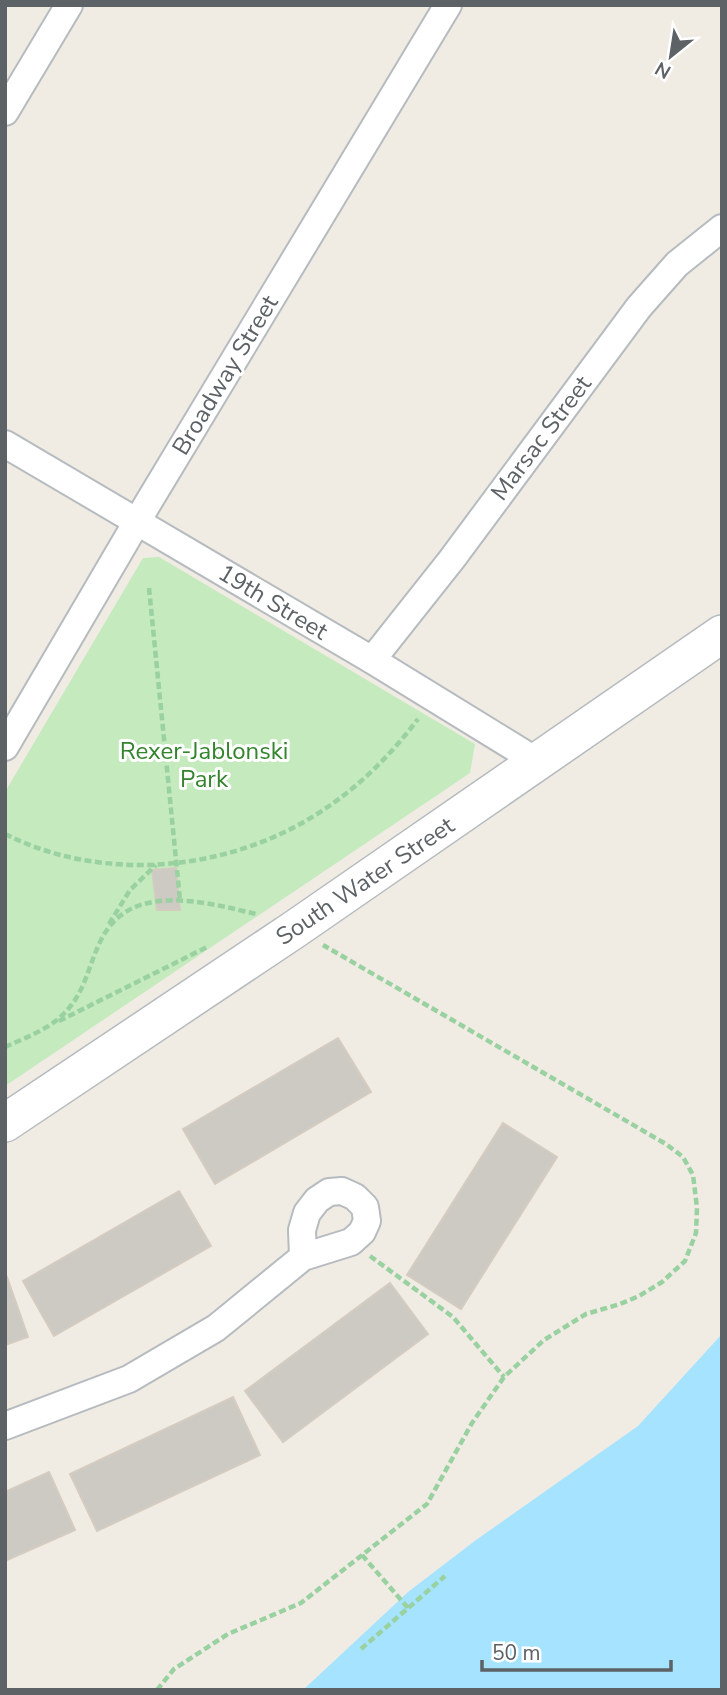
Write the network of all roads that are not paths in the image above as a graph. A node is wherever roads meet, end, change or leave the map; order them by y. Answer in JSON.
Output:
{"nodes":[{"id":1,"x":69,"y":5,"type":"edge"},
{"id":2,"x":448,"y":5,"type":"edge"},
{"id":3,"x":5,"y":113,"type":"edge"},
{"id":4,"x":722,"y":228,"type":"edge"},
{"id":5,"x":5,"y":444,"type":"edge"},
{"id":6,"x":137,"y":522,"type":"junction"},
{"id":7,"x":722,"y":634,"type":"edge"},
{"id":8,"x":372,"y":660,"type":"junction"},
{"id":9,"x":5,"y":747,"type":"edge"},
{"id":10,"x":538,"y":762,"type":"junction"},
{"id":11,"x":5,"y":1122,"type":"edge"},
{"id":12,"x":303,"y":1257,"type":"junction"},
{"id":13,"x":5,"y":1426,"type":"edge"}],
"edges":[{"from":1,"to":3,"type":"street"},
{"from":2,"to":6,"type":"street","name":"Broadway Street"},
{"from":4,"to":8,"type":"street","name":"Marsac Street"},
{"from":5,"to":6,"type":"street","name":"19th Street"},
{"from":6,"to":8,"type":"street","name":"19th Street"},
{"from":6,"to":9,"type":"street","name":"Broadway Street"},
{"from":7,"to":10,"type":"street","name":"South Water Street"},
{"from":8,"to":10,"type":"street","name":"19th Street"},
{"from":10,"to":11,"type":"street","name":"South Water Street"},
{"from":12,"to":12,"type":"street"},
{"from":12,"to":13,"type":"street"}]}
